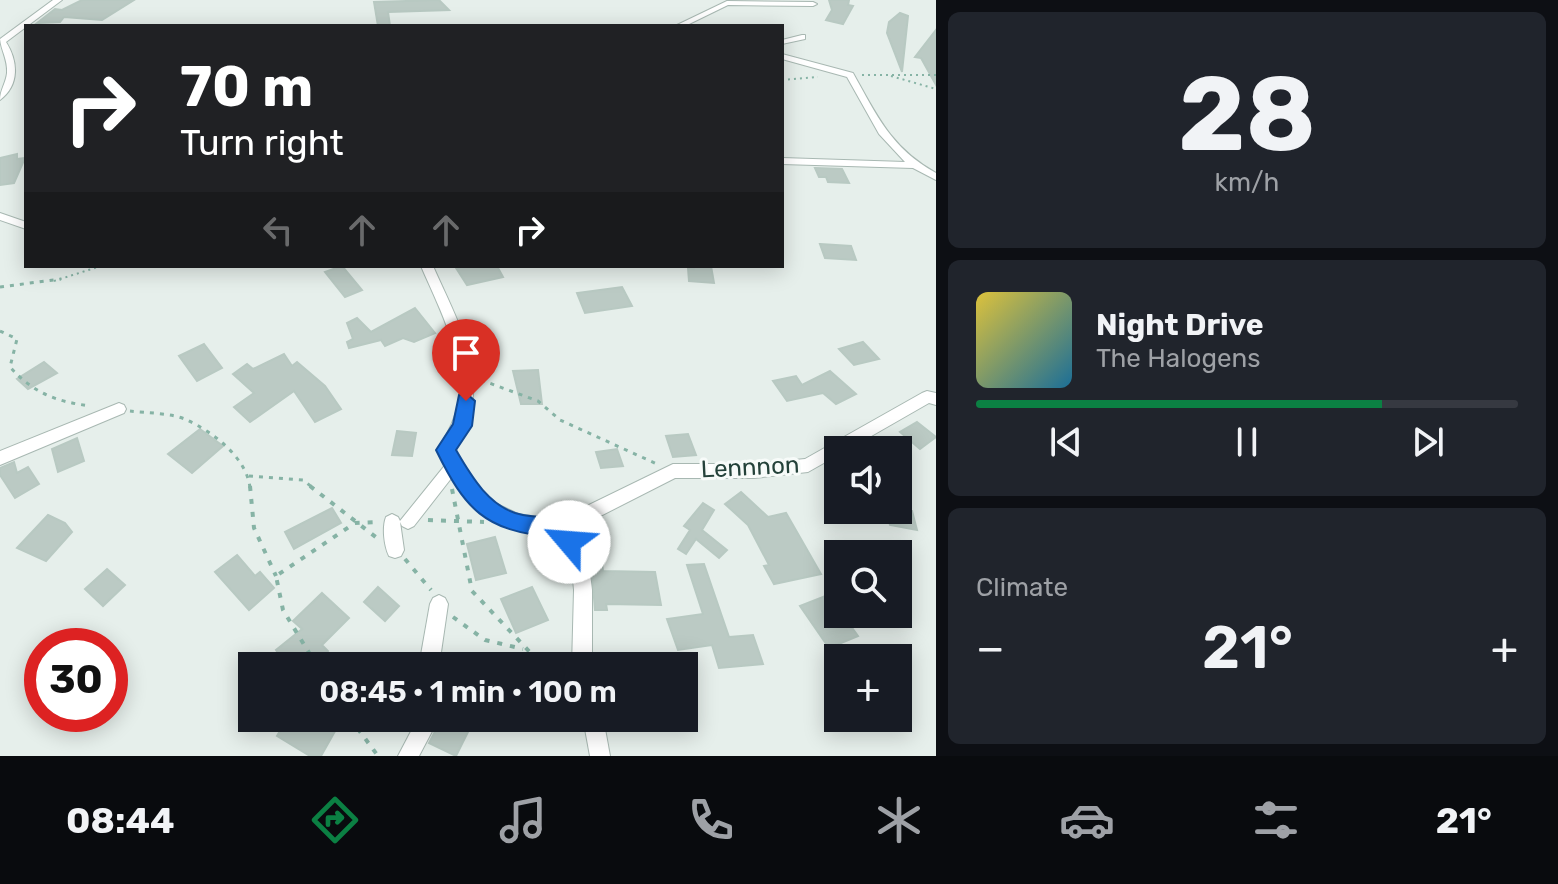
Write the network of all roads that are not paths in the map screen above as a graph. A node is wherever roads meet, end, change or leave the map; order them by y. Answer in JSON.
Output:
{"nodes":[{"id":1,"x":58,"y":0,"type":"edge"},
{"id":2,"x":813,"y":4,"type":"dead end"},
{"id":3,"x":24,"y":24,"type":"edge"},
{"id":4,"x":25,"y":24,"type":"edge"},
{"id":5,"x":683,"y":24,"type":"edge"},
{"id":6,"x":802,"y":37,"type":"dead end"},
{"id":7,"x":1,"y":41,"type":"edge"},
{"id":8,"x":784,"y":42,"type":"edge"},
{"id":9,"x":784,"y":57,"type":"edge"},
{"id":10,"x":0,"y":97,"type":"edge"},
{"id":11,"x":784,"y":161,"type":"edge"},
{"id":12,"x":912,"y":165,"type":"junction"},
{"id":13,"x":936,"y":177,"type":"edge"},
{"id":14,"x":0,"y":216,"type":"edge"},
{"id":15,"x":24,"y":225,"type":"edge"},
{"id":16,"x":428,"y":268,"type":"edge"},
{"id":17,"x":936,"y":399,"type":"edge"},
{"id":18,"x":119,"y":409,"type":"road end"},
{"id":19,"x":0,"y":458,"type":"edge"},
{"id":20,"x":449,"y":469,"type":"road end"},
{"id":21,"x":559,"y":528,"type":"junction"},
{"id":22,"x":395,"y":550,"type":"dead end"},
{"id":23,"x":439,"y":604,"type":"dead end"},
{"id":24,"x":431,"y":652,"type":"edge"},
{"id":25,"x":582,"y":652,"type":"edge"},
{"id":26,"x":421,"y":732,"type":"edge"},
{"id":27,"x":596,"y":732,"type":"edge"},
{"id":28,"x":408,"y":756,"type":"edge"},
{"id":29,"x":600,"y":756,"type":"edge"}],
"edges":[{"from":1,"to":4,"type":"street"},
{"from":2,"to":5,"type":"street"},
{"from":3,"to":7,"type":"street"},
{"from":6,"to":8,"type":"street"},
{"from":7,"to":10,"type":"street"},
{"from":9,"to":12,"type":"street"},
{"from":11,"to":12,"type":"street"},
{"from":12,"to":13,"type":"street"},
{"from":14,"to":15,"type":"street"},
{"from":16,"to":21,"type":"street"},
{"from":17,"to":21,"type":"street","name":"Lennnon"},
{"from":18,"to":19,"type":"street"},
{"from":20,"to":22,"type":"street"},
{"from":21,"to":25,"type":"street"},
{"from":23,"to":24,"type":"street"},
{"from":26,"to":28,"type":"street"},
{"from":27,"to":29,"type":"street"}]}
